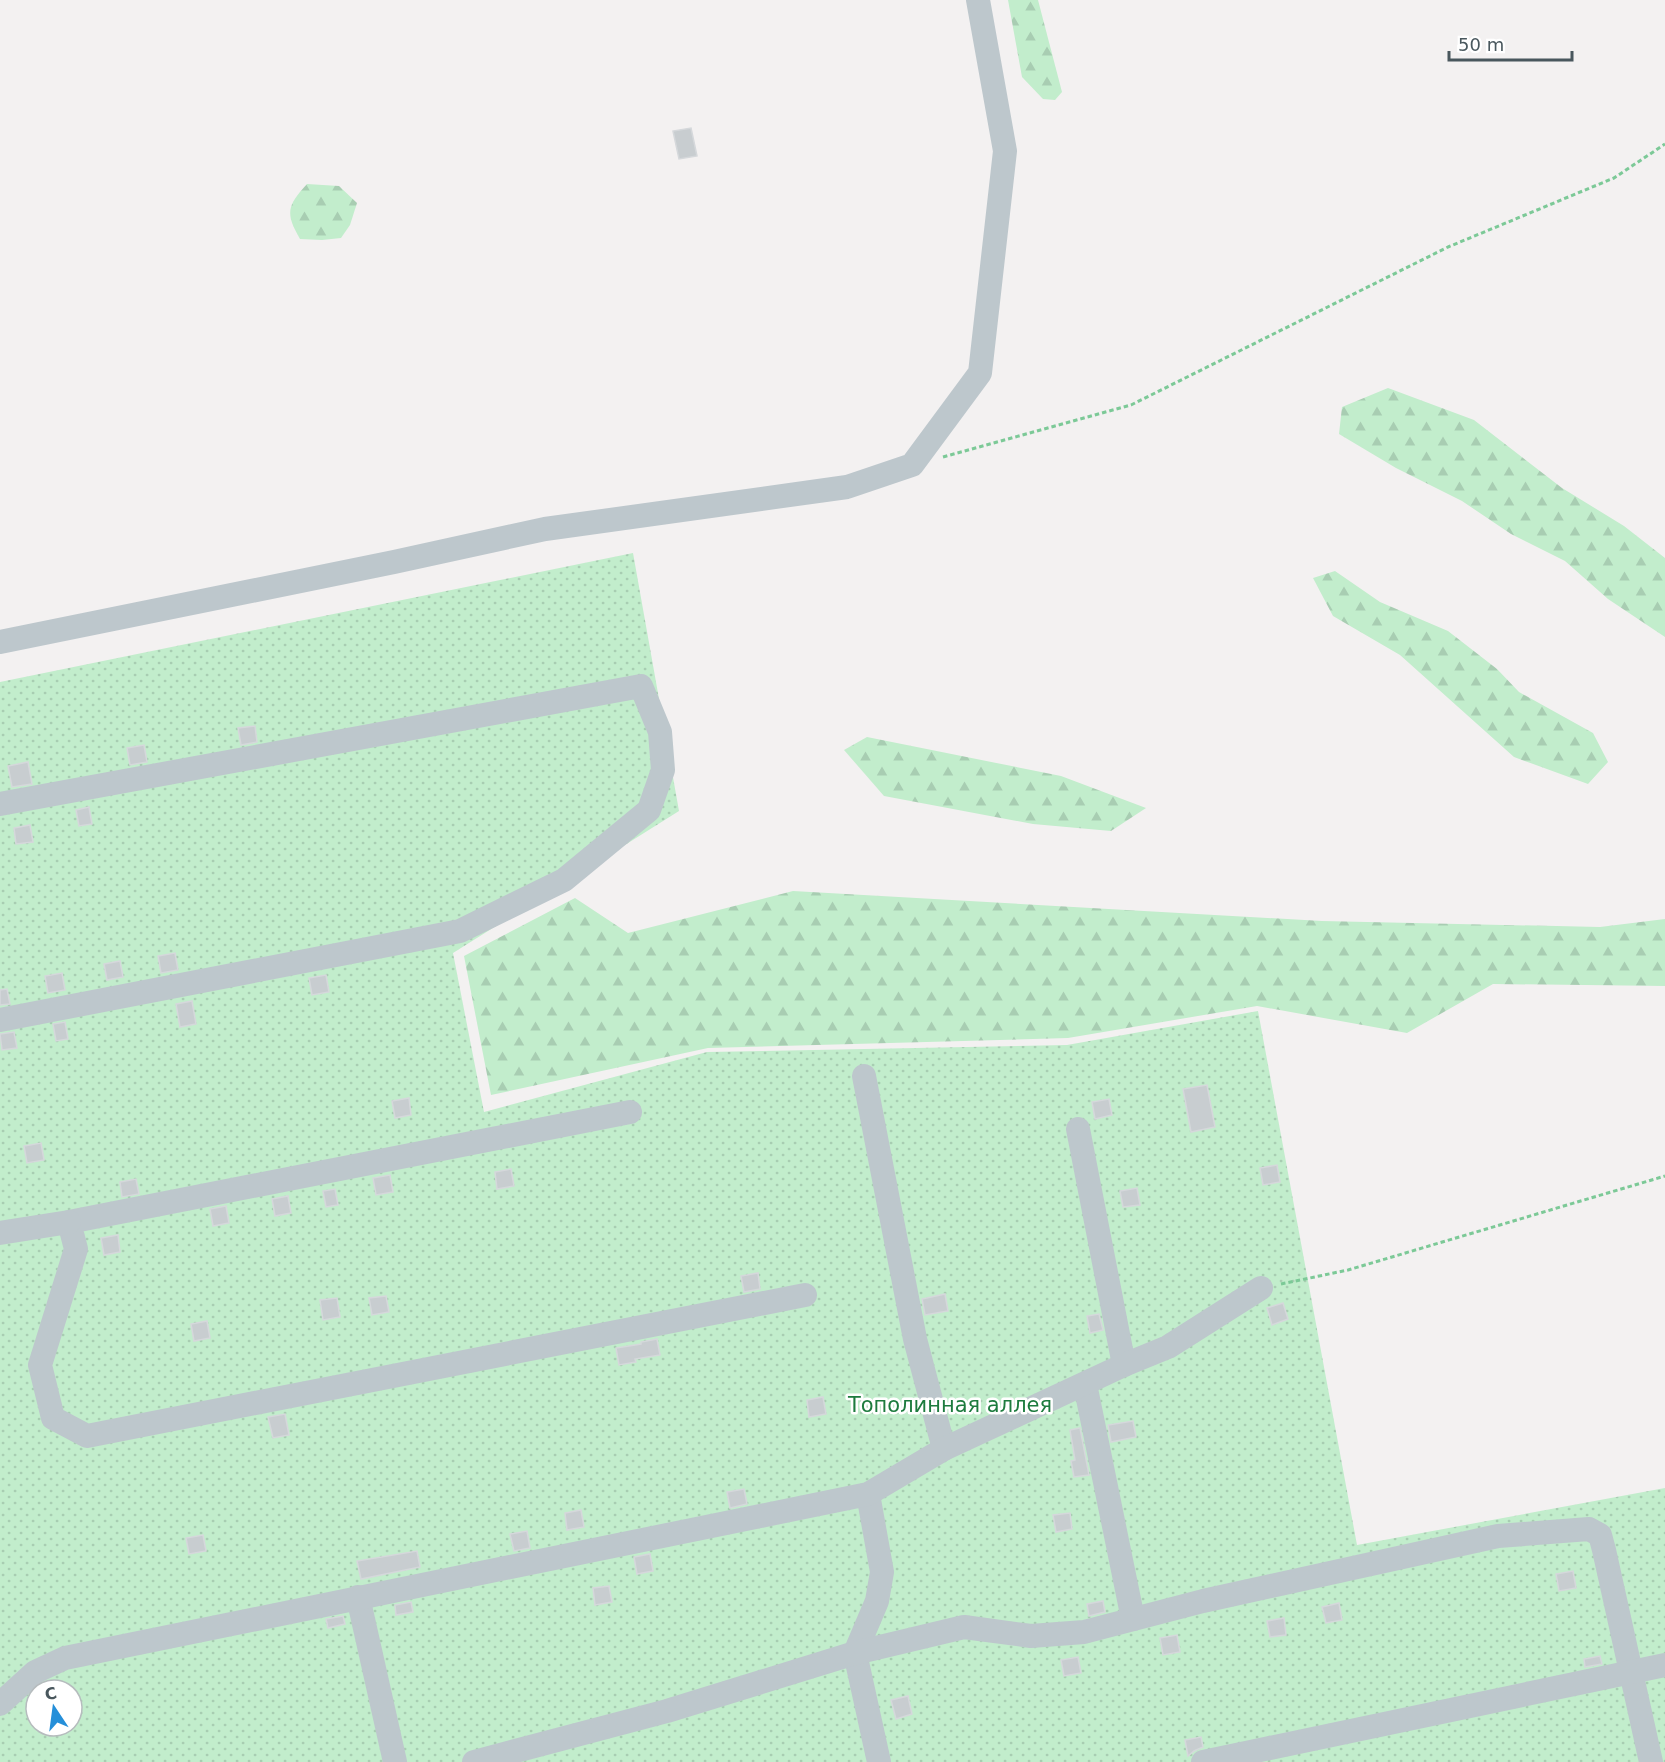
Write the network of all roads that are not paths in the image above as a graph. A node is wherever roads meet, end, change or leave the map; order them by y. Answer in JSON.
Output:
{"nodes":[{"id":1,"x":978,"y":0,"type":"edge"},
{"id":2,"x":0,"y":642,"type":"edge"},
{"id":3,"x":0,"y":804,"type":"edge"},
{"id":4,"x":0,"y":1020,"type":"edge"},
{"id":5,"x":864,"y":1076,"type":"dead end"},
{"id":6,"x":630,"y":1112,"type":"dead end"},
{"id":7,"x":1078,"y":1129,"type":"dead end"},
{"id":8,"x":69,"y":1222,"type":"junction"},
{"id":9,"x":0,"y":1233,"type":"edge"},
{"id":10,"x":1261,"y":1288,"type":"road end"},
{"id":11,"x":805,"y":1295,"type":"dead end"},
{"id":12,"x":1124,"y":1365,"type":"junction"},
{"id":13,"x":1085,"y":1384,"type":"junction"},
{"id":14,"x":944,"y":1449,"type":"junction"},
{"id":15,"x":868,"y":1494,"type":"junction"},
{"id":16,"x":358,"y":1597,"type":"junction"},
{"id":17,"x":1133,"y":1619,"type":"junction"},
{"id":18,"x":855,"y":1653,"type":"junction"},
{"id":19,"x":1665,"y":1665,"type":"edge"},
{"id":20,"x":1630,"y":1673,"type":"junction"},
{"id":21,"x":0,"y":1704,"type":"edge"},
{"id":22,"x":394,"y":1762,"type":"edge"},
{"id":23,"x":474,"y":1762,"type":"edge"},
{"id":24,"x":879,"y":1762,"type":"edge"},
{"id":25,"x":1203,"y":1762,"type":"edge"},
{"id":26,"x":1651,"y":1762,"type":"edge"}],
"edges":[{"from":1,"to":2,"type":"street"},
{"from":3,"to":4,"type":"street"},
{"from":5,"to":14,"type":"street"},
{"from":6,"to":8,"type":"street"},
{"from":7,"to":12,"type":"street"},
{"from":8,"to":9,"type":"street"},
{"from":8,"to":11,"type":"street"},
{"from":10,"to":12,"type":"street"},
{"from":12,"to":13,"type":"street"},
{"from":13,"to":14,"type":"street"},
{"from":13,"to":17,"type":"street"},
{"from":14,"to":15,"type":"street"},
{"from":15,"to":16,"type":"street"},
{"from":15,"to":18,"type":"street"},
{"from":16,"to":21,"type":"street"},
{"from":16,"to":22,"type":"street"},
{"from":17,"to":18,"type":"street"},
{"from":17,"to":20,"type":"street"},
{"from":18,"to":23,"type":"street"},
{"from":18,"to":24,"type":"street"},
{"from":19,"to":20,"type":"street"},
{"from":20,"to":25,"type":"street"},
{"from":20,"to":26,"type":"street"}]}
